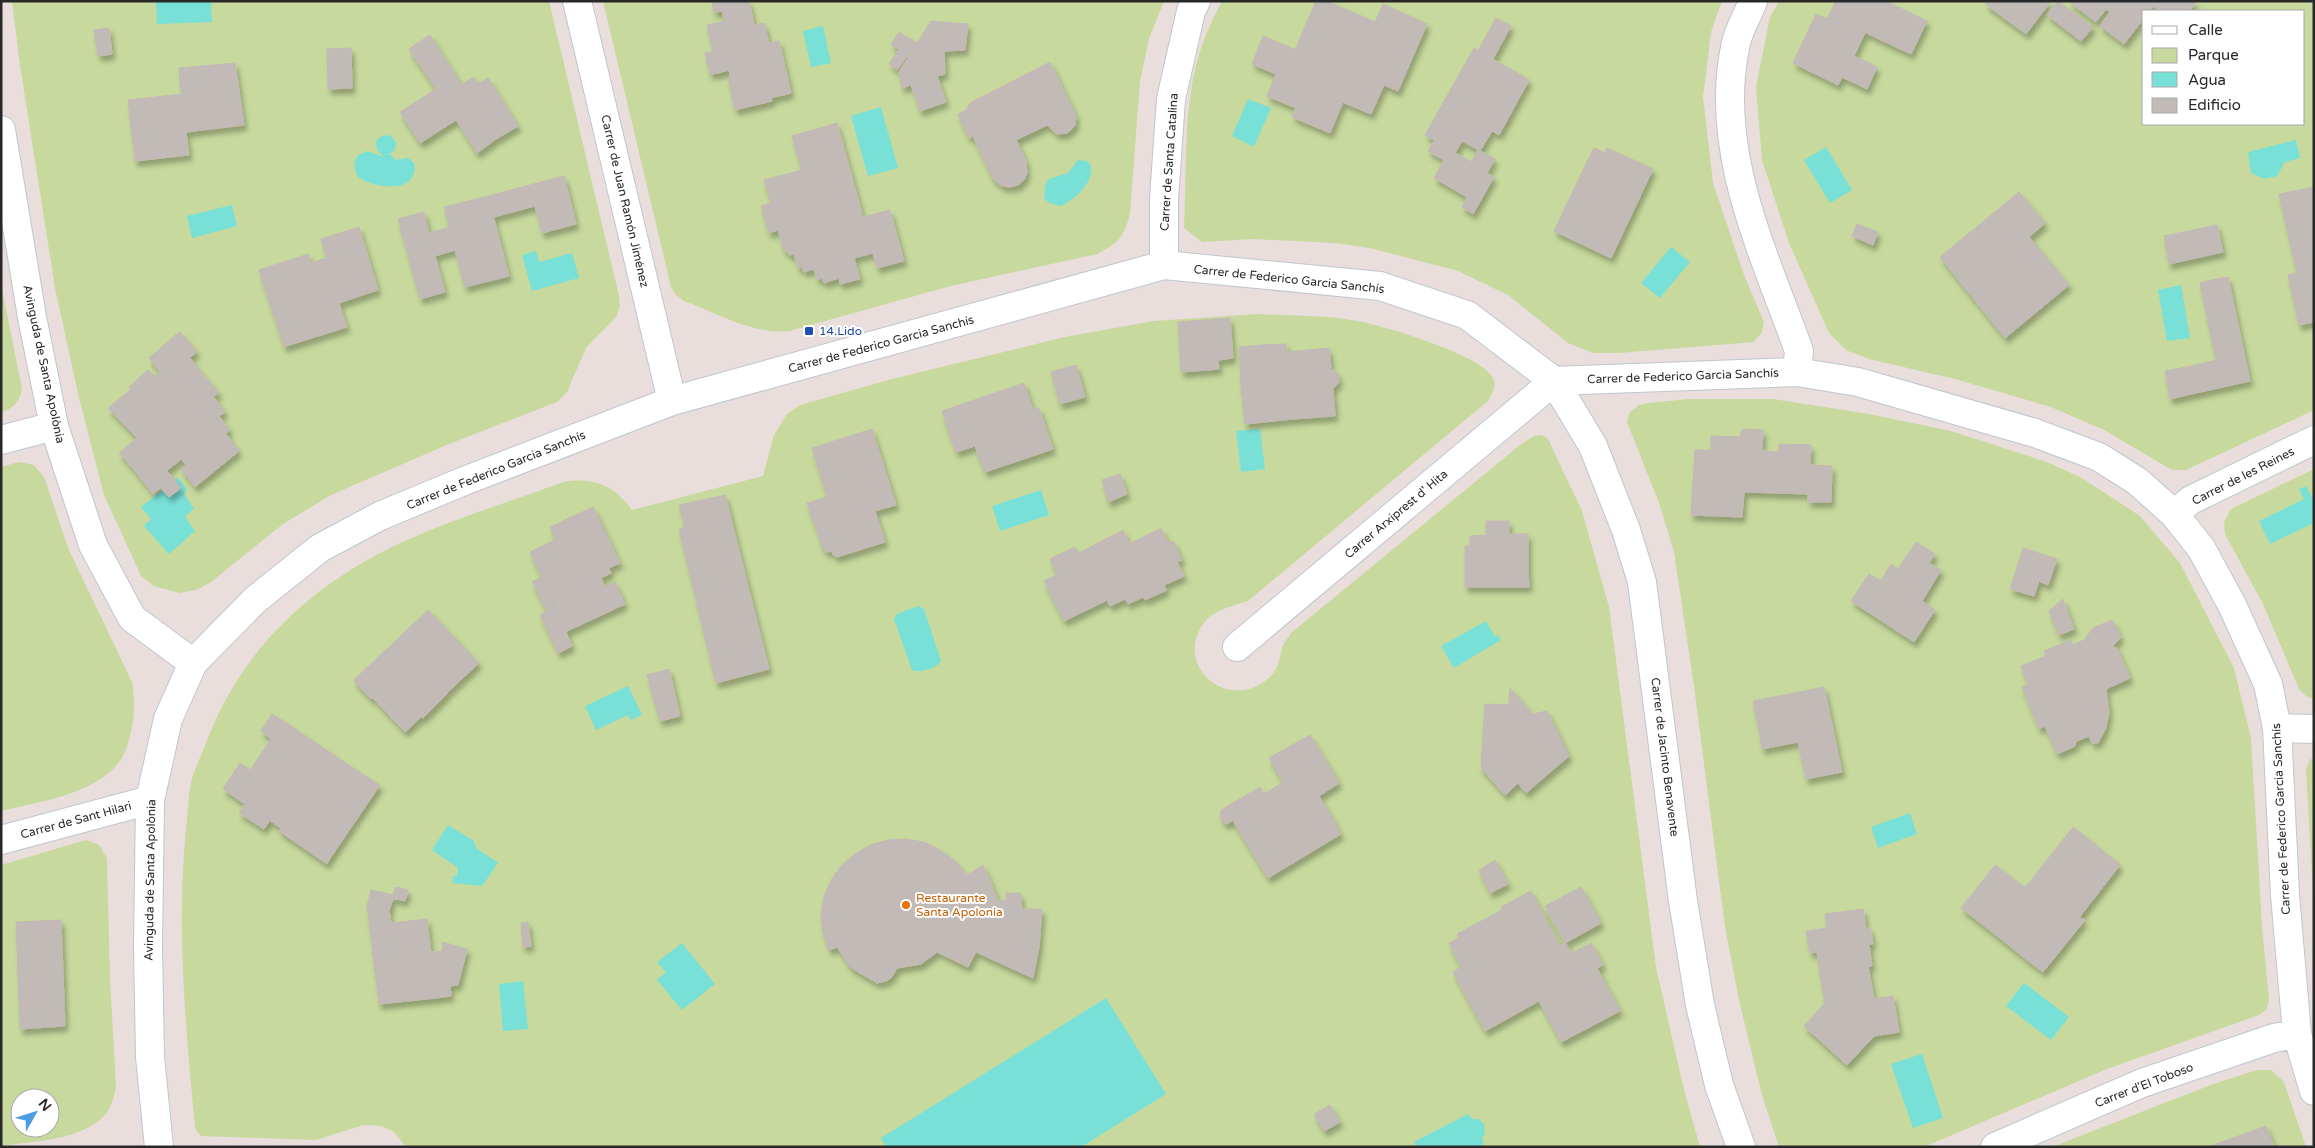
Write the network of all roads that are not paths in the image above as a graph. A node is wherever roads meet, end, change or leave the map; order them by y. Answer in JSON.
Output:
{"nodes":[{"id":1,"x":577,"y":1,"type":"edge"},
{"id":2,"x":1196,"y":1,"type":"edge"},
{"id":3,"x":1753,"y":1,"type":"edge"},
{"id":4,"x":1,"y":130,"type":"edge"},
{"id":5,"x":1164,"y":265,"type":"junction"},
{"id":6,"x":1798,"y":372,"type":"junction"},
{"id":7,"x":1554,"y":380,"type":"junction"},
{"id":8,"x":672,"y":402,"type":"junction"},
{"id":9,"x":54,"y":426,"type":"junction"},
{"id":10,"x":1,"y":440,"type":"edge"},
{"id":11,"x":2314,"y":440,"type":"edge"},
{"id":12,"x":2174,"y":514,"type":"junction"},
{"id":13,"x":1237,"y":647,"type":"dead end"},
{"id":14,"x":192,"y":663,"type":"junction"},
{"id":15,"x":2277,"y":728,"type":"junction"},
{"id":16,"x":2314,"y":729,"type":"edge"},
{"id":17,"x":150,"y":800,"type":"junction"},
{"id":18,"x":1,"y":840,"type":"edge"},
{"id":19,"x":2297,"y":1034,"type":"junction"},
{"id":20,"x":2314,"y":1091,"type":"edge"},
{"id":21,"x":159,"y":1147,"type":"edge"},
{"id":22,"x":1741,"y":1147,"type":"edge"},
{"id":23,"x":1995,"y":1147,"type":"edge"}],
"edges":[{"from":1,"to":8,"type":"street","name":"Carrer de Juan Ramón Jiménez"},
{"from":2,"to":5,"type":"street","name":"Carrer de Santa Catalina"},
{"from":3,"to":6,"type":"street"},
{"from":4,"to":9,"type":"street","name":"Avinguda de Santa Apolònia"},
{"from":5,"to":7,"type":"street","name":"Carrer de Federico Garcia Sanchís"},
{"from":5,"to":8,"type":"street","name":"Carrer de Federico Garcia Sanchís"},
{"from":6,"to":7,"type":"street","name":"Carrer de Federico Garcia Sanchís"},
{"from":6,"to":12,"type":"street","name":"Carrer de Federico Garcia Sanchís"},
{"from":7,"to":13,"type":"street","name":"Carrer Arxiprest d' Hita"},
{"from":7,"to":22,"type":"street","name":"Carrer de Jacinto Benavente"},
{"from":8,"to":14,"type":"street","name":"Carrer de Federico Garcia Sanchís"},
{"from":9,"to":10,"type":"street"},
{"from":9,"to":14,"type":"street","name":"Avinguda de Santa Apolònia"},
{"from":11,"to":12,"type":"street","name":"Carrer de les Reines"},
{"from":12,"to":15,"type":"street","name":"Carrer de Federico Garcia Sanchís"},
{"from":14,"to":17,"type":"street","name":"Avinguda de Santa Apolònia"},
{"from":15,"to":16,"type":"street"},
{"from":15,"to":19,"type":"street","name":"Carrer de Federico Garcia Sanchís"},
{"from":17,"to":18,"type":"street","name":"Carrer de Sant Hilari"},
{"from":17,"to":21,"type":"street","name":"Avinguda de Santa Apolònia"},
{"from":19,"to":20,"type":"street","name":"Carrer de Federico Garcia Sanchís"},
{"from":19,"to":23,"type":"street","name":"Carrer d'El Toboso"}]}
